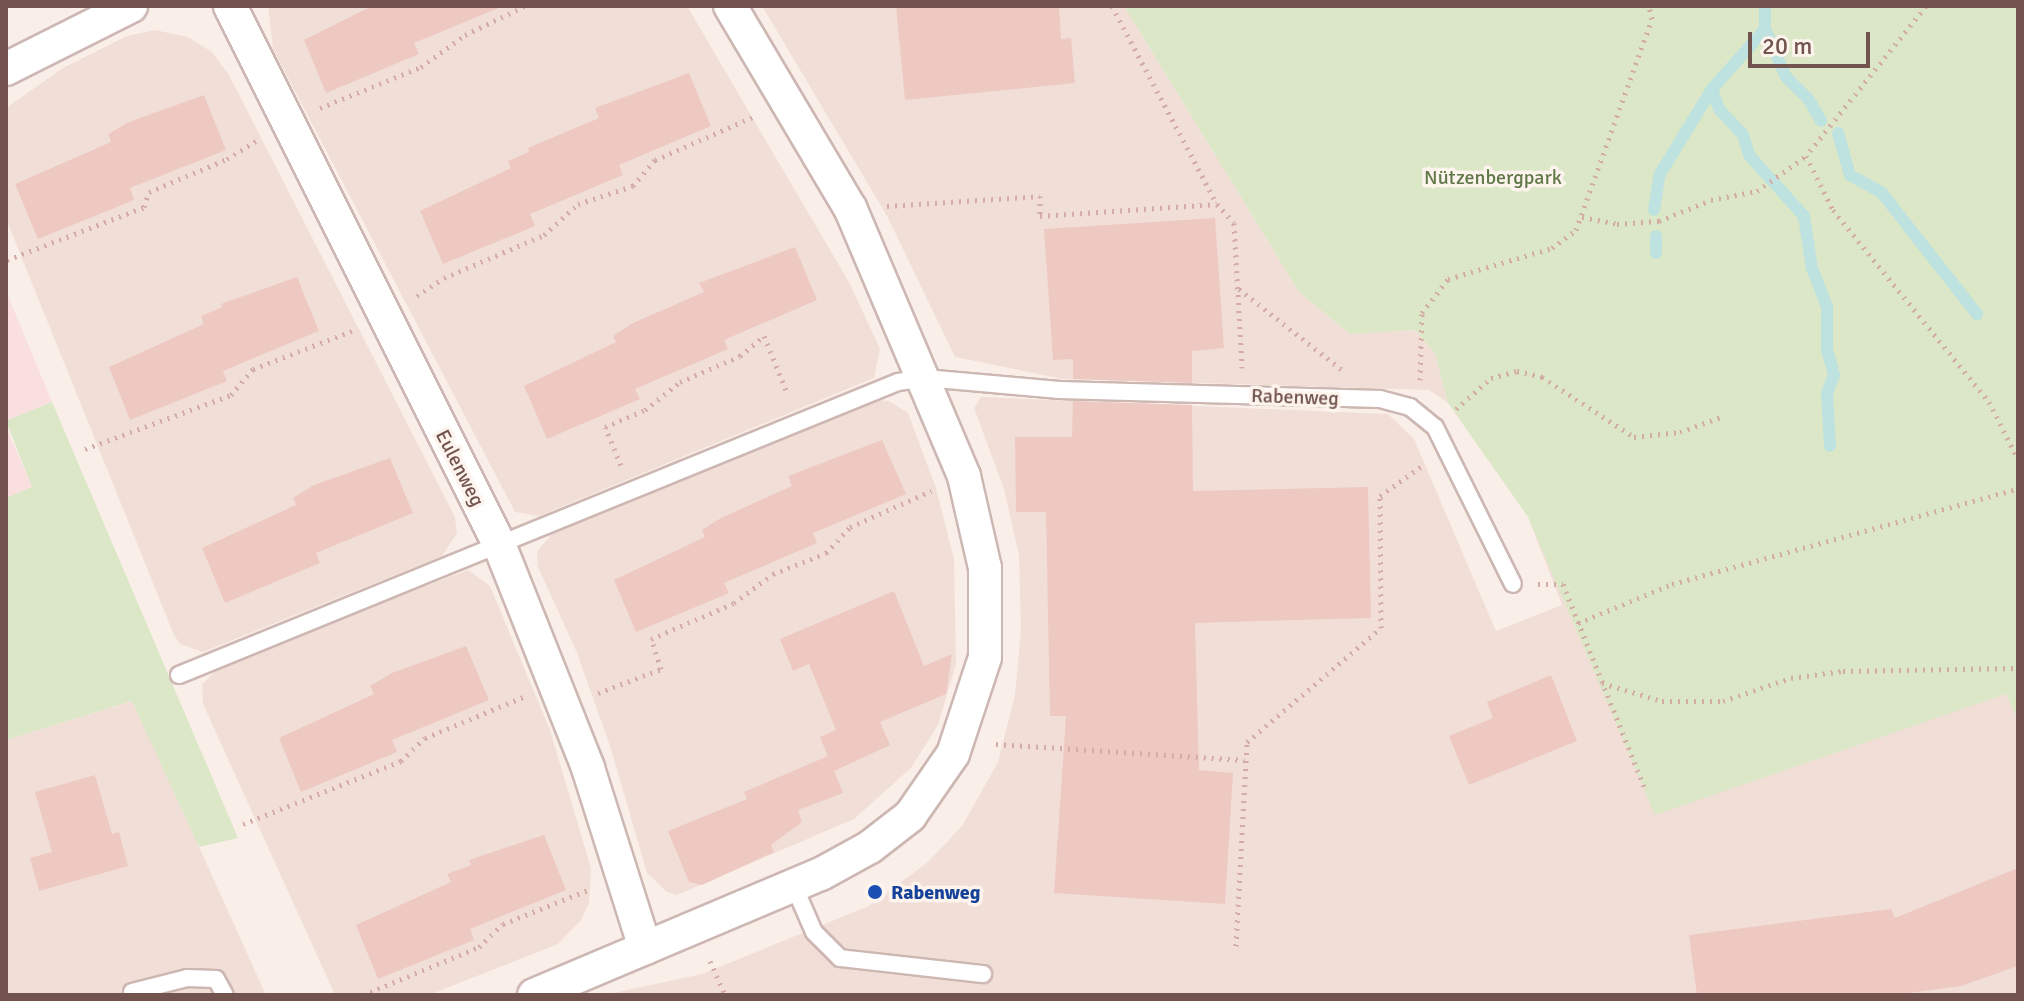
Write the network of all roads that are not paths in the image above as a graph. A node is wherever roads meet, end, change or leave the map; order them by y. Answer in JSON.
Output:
{"nodes":[{"id":1,"x":131,"y":6,"type":"edge"},
{"id":2,"x":230,"y":6,"type":"edge"},
{"id":3,"x":730,"y":6,"type":"edge"},
{"id":4,"x":6,"y":69,"type":"edge"},
{"id":5,"x":925,"y":378,"type":"junction"},
{"id":6,"x":499,"y":544,"type":"junction"},
{"id":7,"x":1513,"y":584,"type":"road end"},
{"id":8,"x":179,"y":675,"type":"dead end"},
{"id":9,"x":794,"y":886,"type":"junction"},
{"id":10,"x":645,"y":948,"type":"junction"},
{"id":11,"x":983,"y":974,"type":"dead end"},
{"id":12,"x":132,"y":992,"type":"dead end"},
{"id":13,"x":225,"y":995,"type":"edge"},
{"id":14,"x":534,"y":995,"type":"edge"}],
"edges":[{"from":1,"to":4,"type":"street"},
{"from":2,"to":6,"type":"street","name":"Eulenweg"},
{"from":3,"to":5,"type":"street"},
{"from":5,"to":6,"type":"lane","name":"Rabenweg"},
{"from":5,"to":7,"type":"lane","name":"Rabenweg"},
{"from":5,"to":9,"type":"street"},
{"from":6,"to":8,"type":"lane","name":"Rabenweg"},
{"from":6,"to":10,"type":"street","name":"Eulenweg"},
{"from":9,"to":10,"type":"street"},
{"from":9,"to":11,"type":"lane"},
{"from":10,"to":14,"type":"street"},
{"from":12,"to":13,"type":"lane"}]}
